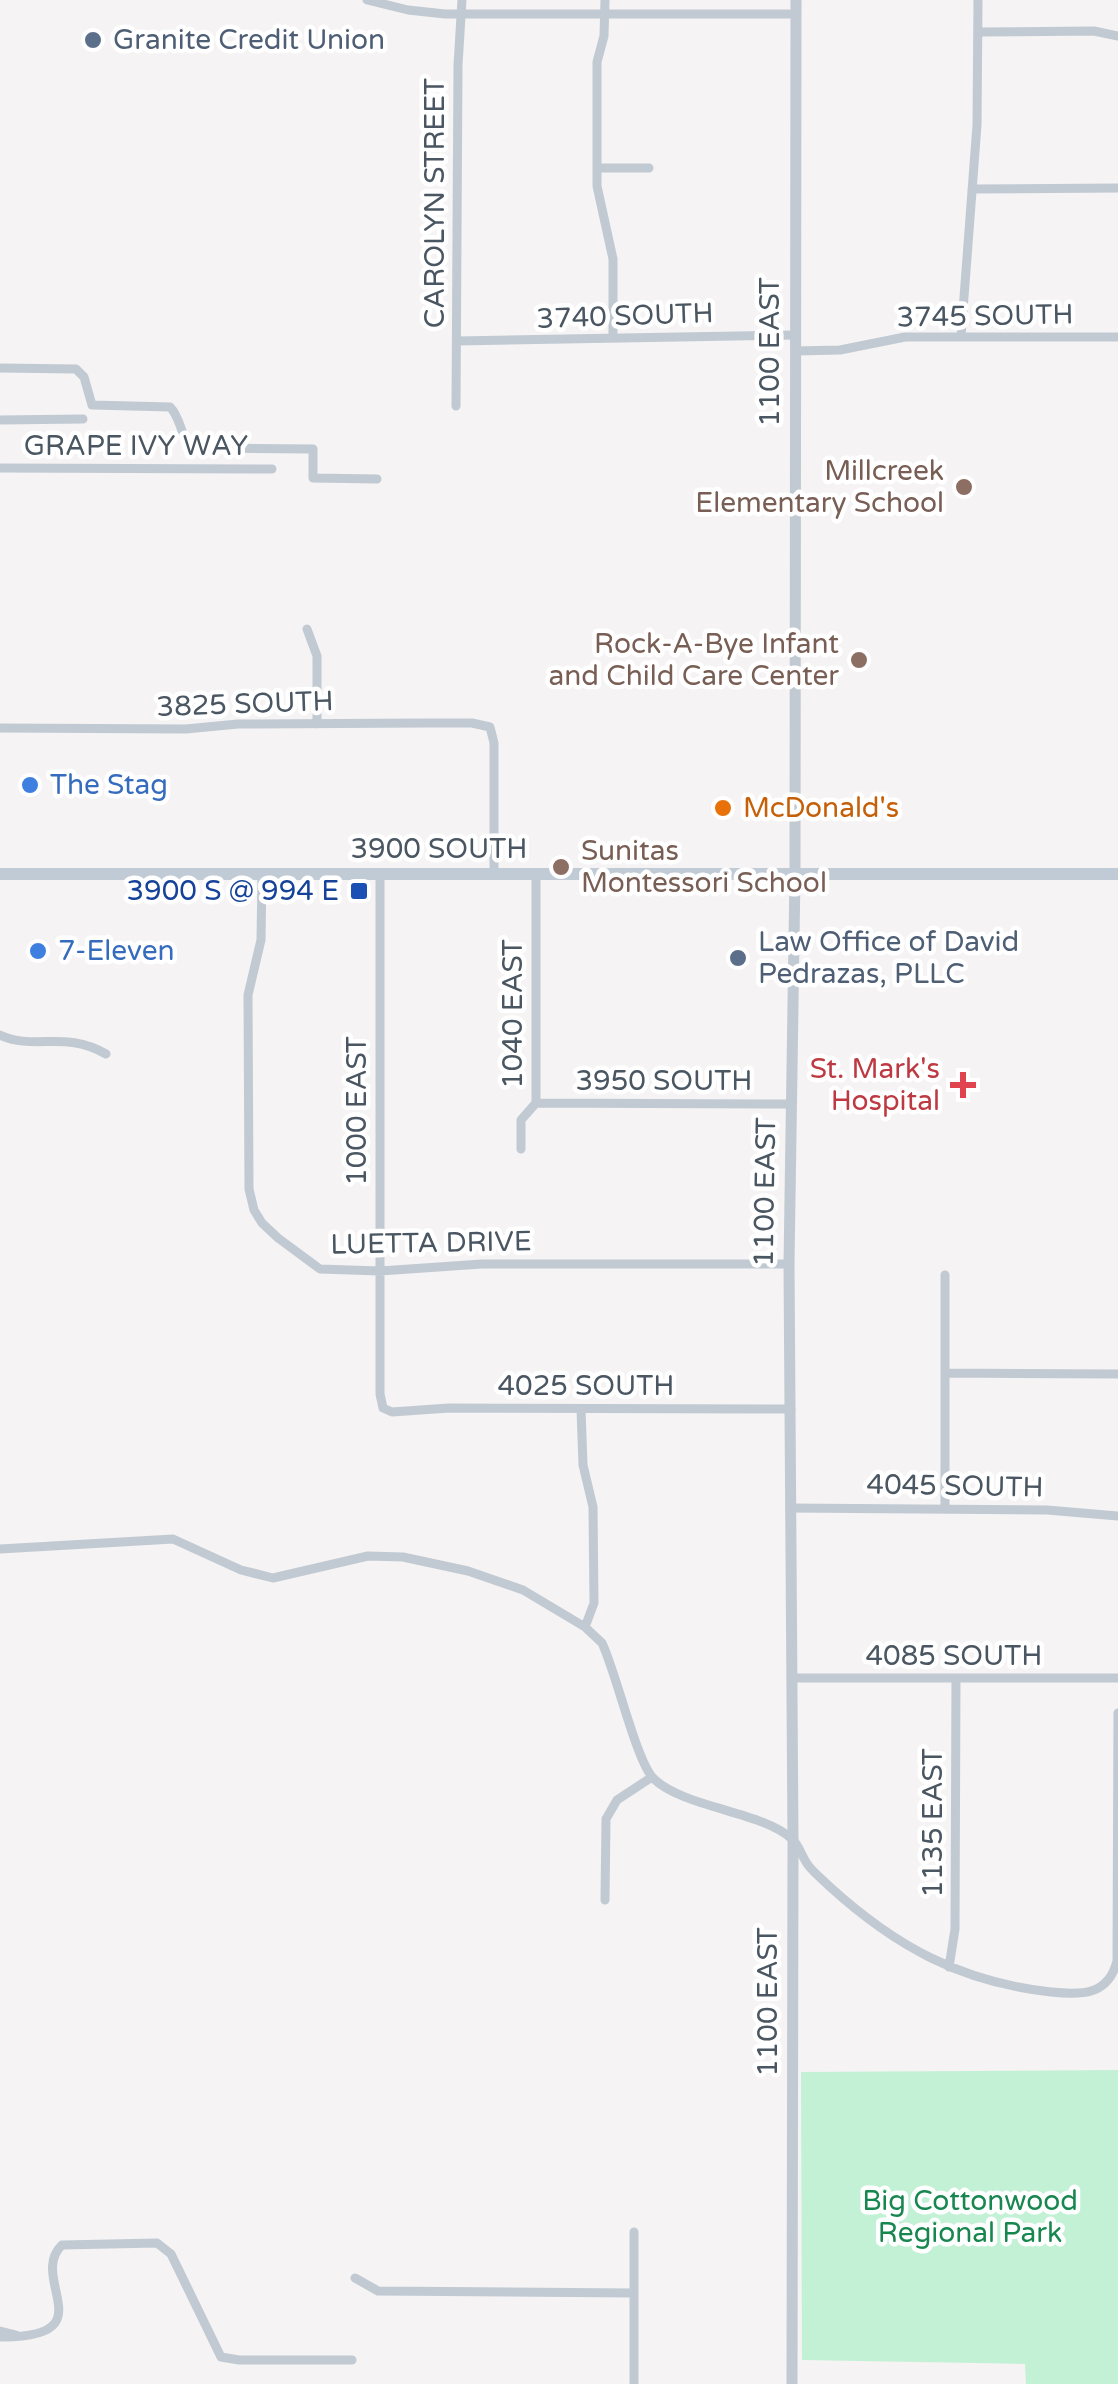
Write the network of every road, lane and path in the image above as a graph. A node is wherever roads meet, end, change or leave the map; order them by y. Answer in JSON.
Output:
{"nodes":[{"id":1,"x":366,"y":0,"type":"edge"},
{"id":2,"x":462,"y":0,"type":"edge"},
{"id":3,"x":606,"y":0,"type":"edge"},
{"id":4,"x":978,"y":0,"type":"edge"},
{"id":5,"x":796,"y":7,"type":"edge"},
{"id":6,"x":606,"y":12,"type":"junction"},
{"id":7,"x":463,"y":13,"type":"junction"},
{"id":8,"x":978,"y":32,"type":"junction"},
{"id":9,"x":1118,"y":36,"type":"edge"},
{"id":10,"x":597,"y":168,"type":"junction"},
{"id":11,"x":649,"y":168,"type":"dead end"},
{"id":12,"x":1118,"y":188,"type":"edge"},
{"id":13,"x":972,"y":189,"type":"junction"},
{"id":14,"x":795,"y":335,"type":"junction"},
{"id":15,"x":613,"y":336,"type":"junction"},
{"id":16,"x":961,"y":337,"type":"junction"},
{"id":17,"x":1118,"y":337,"type":"edge"},
{"id":18,"x":457,"y":341,"type":"junction"},
{"id":19,"x":795,"y":351,"type":"junction"},
{"id":20,"x":0,"y":368,"type":"edge"},
{"id":21,"x":456,"y":406,"type":"dead end"},
{"id":22,"x":83,"y":419,"type":"dead end"},
{"id":23,"x":0,"y":420,"type":"edge"},
{"id":24,"x":0,"y":468,"type":"edge"},
{"id":25,"x":272,"y":469,"type":"dead end"},
{"id":26,"x":377,"y":479,"type":"dead end"},
{"id":27,"x":306,"y":629,"type":"dead end"},
{"id":28,"x":317,"y":724,"type":"junction"},
{"id":29,"x":0,"y":728,"type":"edge"},
{"id":30,"x":0,"y":874,"type":"edge"},
{"id":31,"x":262,"y":874,"type":"junction"},
{"id":32,"x":380,"y":874,"type":"junction"},
{"id":33,"x":494,"y":874,"type":"junction"},
{"id":34,"x":536,"y":874,"type":"junction"},
{"id":35,"x":795,"y":874,"type":"junction"},
{"id":36,"x":1118,"y":874,"type":"edge"},
{"id":37,"x":0,"y":1035,"type":"edge"},
{"id":38,"x":106,"y":1054,"type":"dead end"},
{"id":39,"x":536,"y":1103,"type":"junction"},
{"id":40,"x":792,"y":1104,"type":"junction"},
{"id":41,"x":521,"y":1148,"type":"dead end"},
{"id":42,"x":789,"y":1264,"type":"junction"},
{"id":43,"x":380,"y":1270,"type":"junction"},
{"id":44,"x":945,"y":1275,"type":"dead end"},
{"id":45,"x":945,"y":1373,"type":"junction"},
{"id":46,"x":1118,"y":1374,"type":"edge"},
{"id":47,"x":382,"y":1408,"type":"joint"},
{"id":48,"x":581,"y":1409,"type":"junction"},
{"id":49,"x":791,"y":1409,"type":"junction"},
{"id":50,"x":790,"y":1508,"type":"junction"},
{"id":51,"x":945,"y":1509,"type":"junction"},
{"id":52,"x":1118,"y":1516,"type":"edge"},
{"id":53,"x":0,"y":1549,"type":"edge"},
{"id":54,"x":585,"y":1627,"type":"junction"},
{"id":55,"x":791,"y":1678,"type":"junction"},
{"id":56,"x":956,"y":1678,"type":"junction"},
{"id":57,"x":1118,"y":1678,"type":"edge"},
{"id":58,"x":1118,"y":1713,"type":"edge"},
{"id":59,"x":652,"y":1777,"type":"junction"},
{"id":60,"x":793,"y":1840,"type":"junction"},
{"id":61,"x":605,"y":1900,"type":"dead end"},
{"id":62,"x":950,"y":1967,"type":"junction"},
{"id":63,"x":634,"y":2232,"type":"dead end"},
{"id":64,"x":355,"y":2278,"type":"dead end"},
{"id":65,"x":634,"y":2292,"type":"junction"},
{"id":66,"x":0,"y":2334,"type":"edge"},
{"id":67,"x":352,"y":2360,"type":"dead end"},
{"id":68,"x":634,"y":2384,"type":"edge"},
{"id":69,"x":792,"y":2384,"type":"edge"}],
"edges":[{"from":1,"to":7,"type":"street"},
{"from":2,"to":7,"type":"street","name":"CAROLYN STREET"},
{"from":3,"to":6,"type":"street"},
{"from":4,"to":8,"type":"street"},
{"from":5,"to":6,"type":"street"},
{"from":5,"to":14,"type":"street","name":"1100 EAST"},
{"from":6,"to":7,"type":"street"},
{"from":6,"to":10,"type":"street"},
{"from":7,"to":18,"type":"street","name":"CAROLYN STREET"},
{"from":8,"to":9,"type":"street"},
{"from":8,"to":13,"type":"street"},
{"from":10,"to":11,"type":"street"},
{"from":10,"to":15,"type":"street"},
{"from":12,"to":13,"type":"street"},
{"from":13,"to":16,"type":"street"},
{"from":14,"to":15,"type":"street","name":"3740 SOUTH"},
{"from":14,"to":19,"type":"street","name":"1100 EAST"},
{"from":15,"to":18,"type":"street","name":"3740 SOUTH"},
{"from":16,"to":17,"type":"street","name":"3745 SOUTH"},
{"from":16,"to":19,"type":"street","name":"3745 SOUTH"},
{"from":18,"to":21,"type":"street","name":"CAROLYN STREET"},
{"from":19,"to":35,"type":"street","name":"1100 EAST"},
{"from":20,"to":26,"type":"street"},
{"from":22,"to":23,"type":"street"},
{"from":24,"to":25,"type":"street","name":"GRAPE IVY WAY"},
{"from":27,"to":28,"type":"street"},
{"from":28,"to":29,"type":"street","name":"3825 SOUTH"},
{"from":28,"to":33,"type":"street","name":"3825 SOUTH"},
{"from":30,"to":31,"type":"main road","name":"3900 SOUTH"},
{"from":31,"to":32,"type":"main road","name":"3900 SOUTH"},
{"from":31,"to":43,"type":"street","name":"LUETTA DRIVE"},
{"from":32,"to":33,"type":"main road","name":"3900 SOUTH"},
{"from":32,"to":43,"type":"street","name":"1000 EAST"},
{"from":33,"to":34,"type":"main road","name":"3900 SOUTH"},
{"from":34,"to":35,"type":"main road","name":"3900 SOUTH"},
{"from":34,"to":39,"type":"street","name":"1040 EAST"},
{"from":35,"to":36,"type":"main road","name":"3900 SOUTH"},
{"from":35,"to":40,"type":"street","name":"1100 EAST"},
{"from":37,"to":38,"type":"street"},
{"from":39,"to":40,"type":"street","name":"3950 SOUTH"},
{"from":39,"to":41,"type":"street","name":"1040 EAST"},
{"from":40,"to":42,"type":"street","name":"1100 EAST"},
{"from":42,"to":43,"type":"street","name":"LUETTA DRIVE"},
{"from":42,"to":49,"type":"street","name":"1100 EAST"},
{"from":43,"to":47,"type":"street","name":"1000 EAST"},
{"from":44,"to":45,"type":"street"},
{"from":45,"to":46,"type":"street"},
{"from":45,"to":51,"type":"street"},
{"from":47,"to":48,"type":"street","name":"4025 SOUTH"},
{"from":48,"to":49,"type":"street","name":"4025 SOUTH"},
{"from":48,"to":54,"type":"street"},
{"from":49,"to":50,"type":"street","name":"1100 EAST"},
{"from":50,"to":51,"type":"street","name":"4045 SOUTH"},
{"from":50,"to":55,"type":"street","name":"1100 EAST"},
{"from":51,"to":52,"type":"street","name":"4045 SOUTH"},
{"from":53,"to":54,"type":"street"},
{"from":54,"to":59,"type":"street"},
{"from":55,"to":56,"type":"street","name":"4085 SOUTH"},
{"from":55,"to":60,"type":"street","name":"1100 EAST"},
{"from":56,"to":57,"type":"street","name":"4085 SOUTH"},
{"from":56,"to":62,"type":"street","name":"1135 EAST"},
{"from":58,"to":62,"type":"street"},
{"from":59,"to":60,"type":"street"},
{"from":59,"to":61,"type":"street"},
{"from":60,"to":62,"type":"street"},
{"from":60,"to":69,"type":"street","name":"1100 EAST"},
{"from":63,"to":65,"type":"street"},
{"from":64,"to":65,"type":"street"},
{"from":65,"to":68,"type":"street"},
{"from":66,"to":67,"type":"street"}]}
